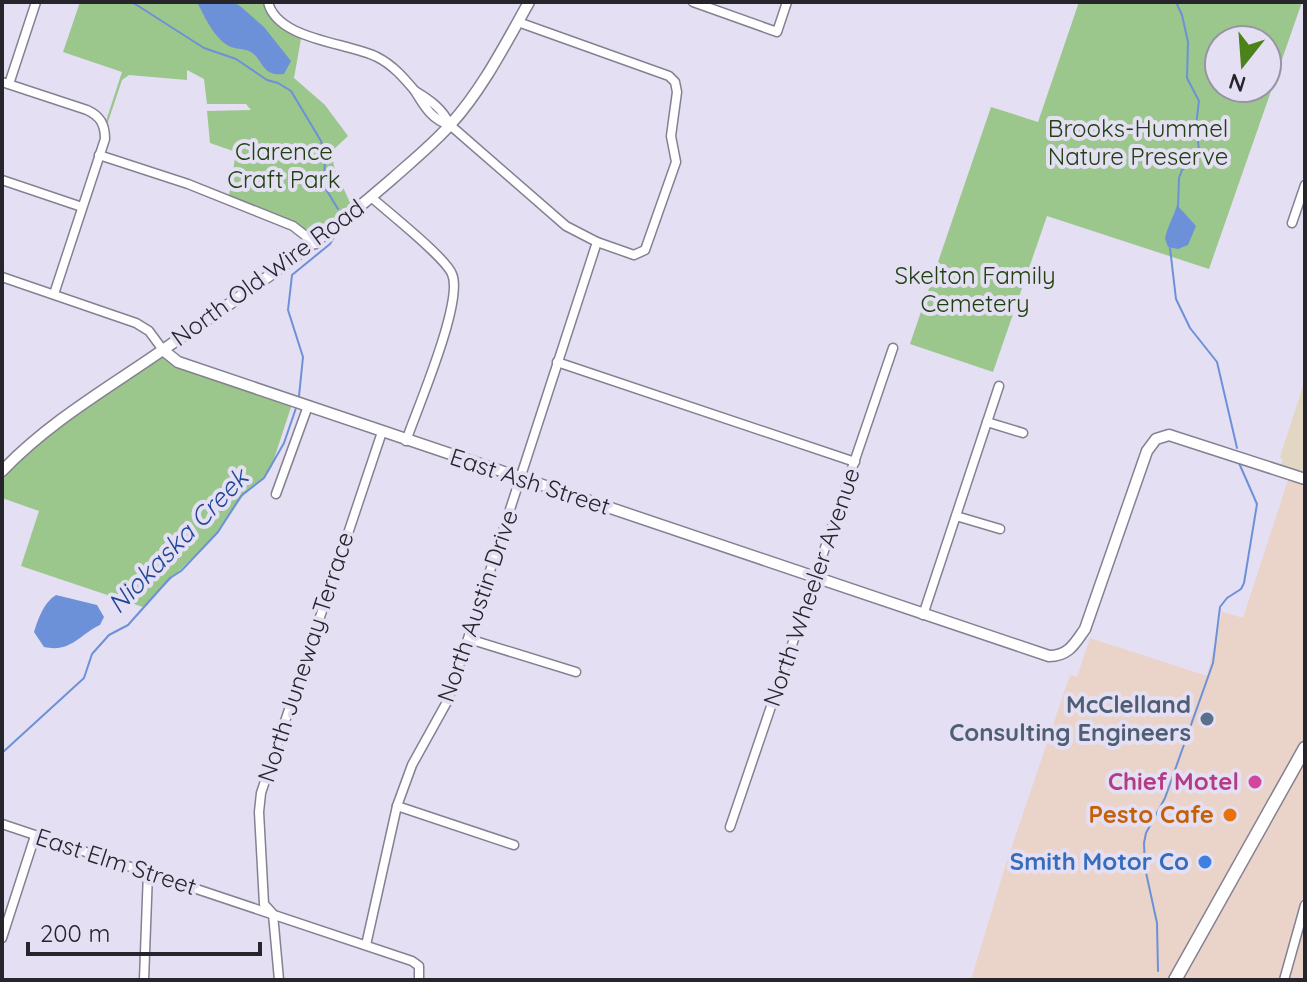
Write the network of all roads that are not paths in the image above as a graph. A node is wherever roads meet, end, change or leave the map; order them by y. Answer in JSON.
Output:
{"nodes":[{"id":1,"x":36,"y":2,"type":"edge"},
{"id":2,"x":529,"y":2,"type":"edge"},
{"id":3,"x":693,"y":2,"type":"edge"},
{"id":4,"x":787,"y":2,"type":"edge"},
{"id":5,"x":270,"y":7,"type":"edge"},
{"id":6,"x":518,"y":22,"type":"junction"},
{"id":7,"x":5,"y":83,"type":"edge"},
{"id":8,"x":450,"y":125,"type":"junction"},
{"id":9,"x":99,"y":155,"type":"junction"},
{"id":10,"x":2,"y":180,"type":"edge"},
{"id":11,"x":1305,"y":185,"type":"edge"},
{"id":12,"x":371,"y":197,"type":"junction"},
{"id":13,"x":82,"y":207,"type":"junction"},
{"id":14,"x":1292,"y":223,"type":"dead end"},
{"id":15,"x":597,"y":242,"type":"junction"},
{"id":16,"x":316,"y":244,"type":"junction"},
{"id":17,"x":2,"y":277,"type":"edge"},
{"id":18,"x":54,"y":294,"type":"junction"},
{"id":19,"x":893,"y":348,"type":"dead end"},
{"id":20,"x":163,"y":350,"type":"junction"},
{"id":21,"x":557,"y":362,"type":"junction"},
{"id":22,"x":999,"y":386,"type":"dead end"},
{"id":23,"x":308,"y":406,"type":"junction"},
{"id":24,"x":987,"y":422,"type":"junction"},
{"id":25,"x":382,"y":432,"type":"junction"},
{"id":26,"x":1023,"y":433,"type":"dead end"},
{"id":27,"x":406,"y":441,"type":"junction"},
{"id":28,"x":855,"y":462,"type":"junction"},
{"id":29,"x":2,"y":471,"type":"edge"},
{"id":30,"x":520,"y":477,"type":"junction"},
{"id":31,"x":1305,"y":479,"type":"edge"},
{"id":32,"x":276,"y":494,"type":"dead end"},
{"id":33,"x":956,"y":516,"type":"junction"},
{"id":34,"x":1000,"y":529,"type":"dead end"},
{"id":35,"x":815,"y":578,"type":"junction"},
{"id":36,"x":923,"y":615,"type":"junction"},
{"id":37,"x":469,"y":639,"type":"junction"},
{"id":38,"x":576,"y":672,"type":"dead end"},
{"id":39,"x":1305,"y":748,"type":"edge"},
{"id":40,"x":397,"y":806,"type":"junction"},
{"id":41,"x":2,"y":824,"type":"edge"},
{"id":42,"x":730,"y":827,"type":"dead end"},
{"id":43,"x":35,"y":836,"type":"junction"},
{"id":44,"x":514,"y":845,"type":"dead end"},
{"id":45,"x":148,"y":872,"type":"junction"},
{"id":46,"x":1305,"y":905,"type":"edge"},
{"id":47,"x":273,"y":914,"type":"junction"},
{"id":48,"x":2,"y":938,"type":"edge"},
{"id":49,"x":366,"y":945,"type":"junction"},
{"id":50,"x":144,"y":980,"type":"edge"},
{"id":51,"x":279,"y":980,"type":"edge"},
{"id":52,"x":419,"y":980,"type":"edge"},
{"id":53,"x":1175,"y":980,"type":"edge"},
{"id":54,"x":1284,"y":980,"type":"edge"}],
"edges":[{"from":1,"to":7,"type":"street"},
{"from":2,"to":6,"type":"street","name":"North Old Wire Road"},
{"from":3,"to":4,"type":"street"},
{"from":5,"to":8,"type":"street"},
{"from":6,"to":8,"type":"street","name":"North Old Wire Road"},
{"from":6,"to":15,"type":"street"},
{"from":7,"to":9,"type":"street"},
{"from":8,"to":12,"type":"street","name":"North Old Wire Road"},
{"from":8,"to":15,"type":"street"},
{"from":9,"to":13,"type":"street"},
{"from":9,"to":16,"type":"street"},
{"from":10,"to":13,"type":"street"},
{"from":11,"to":14,"type":"street"},
{"from":12,"to":16,"type":"street","name":"North Old Wire Road"},
{"from":12,"to":27,"type":"street"},
{"from":13,"to":18,"type":"street"},
{"from":15,"to":21,"type":"street","name":"North Austin Drive"},
{"from":16,"to":20,"type":"street","name":"North Old Wire Road"},
{"from":17,"to":18,"type":"street","name":"East Ash Street"},
{"from":18,"to":20,"type":"street","name":"East Ash Street"},
{"from":19,"to":28,"type":"street","name":"North Wheeler Avenue"},
{"from":20,"to":23,"type":"street","name":"East Ash Street"},
{"from":20,"to":29,"type":"street","name":"North Old Wire Road"},
{"from":21,"to":28,"type":"street"},
{"from":21,"to":30,"type":"street","name":"North Austin Drive"},
{"from":22,"to":24,"type":"street"},
{"from":23,"to":25,"type":"street","name":"East Ash Street"},
{"from":23,"to":32,"type":"street"},
{"from":24,"to":26,"type":"street"},
{"from":24,"to":33,"type":"street"},
{"from":25,"to":27,"type":"street","name":"East Ash Street"},
{"from":25,"to":47,"type":"street","name":"North Juneway Terrace"},
{"from":27,"to":30,"type":"street","name":"East Ash Street"},
{"from":28,"to":35,"type":"street","name":"North Wheeler Avenue"},
{"from":30,"to":35,"type":"street","name":"East Ash Street"},
{"from":30,"to":37,"type":"street","name":"North Austin Drive"},
{"from":31,"to":36,"type":"street","name":"East Ash Street"},
{"from":33,"to":34,"type":"street"},
{"from":33,"to":36,"type":"street"},
{"from":35,"to":36,"type":"street","name":"East Ash Street"},
{"from":35,"to":42,"type":"street","name":"North Wheeler Avenue"},
{"from":37,"to":38,"type":"street"},
{"from":37,"to":40,"type":"street","name":"North Austin Drive"},
{"from":39,"to":53,"type":"main road"},
{"from":40,"to":44,"type":"street"},
{"from":40,"to":49,"type":"street","name":"North Austin Drive"},
{"from":41,"to":43,"type":"street","name":"East Elm Street"},
{"from":43,"to":45,"type":"street","name":"East Elm Street"},
{"from":43,"to":48,"type":"street"},
{"from":45,"to":47,"type":"street","name":"East Elm Street"},
{"from":45,"to":50,"type":"street"},
{"from":46,"to":54,"type":"street"},
{"from":47,"to":49,"type":"street","name":"East Elm Street"},
{"from":47,"to":51,"type":"street","name":"North Juneway Terrace"},
{"from":49,"to":52,"type":"street"}]}
